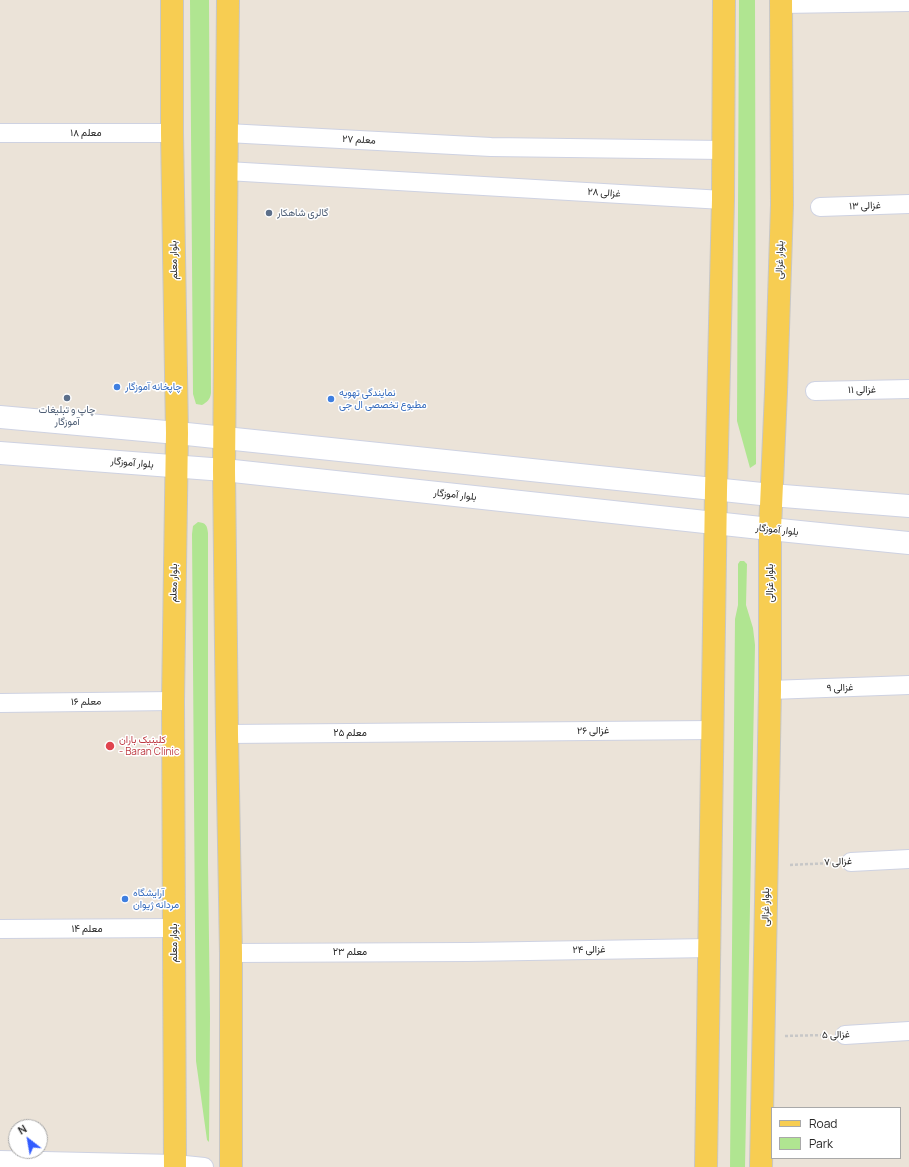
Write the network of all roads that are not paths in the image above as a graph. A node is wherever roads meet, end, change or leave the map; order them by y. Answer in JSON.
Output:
{"nodes":[{"id":1,"x":172,"y":0,"type":"edge"},
{"id":2,"x":228,"y":0,"type":"edge"},
{"id":3,"x":724,"y":0,"type":"edge"},
{"id":4,"x":781,"y":2,"type":"edge"},
{"id":5,"x":909,"y":2,"type":"edge"},
{"id":6,"x":0,"y":133,"type":"edge"},
{"id":7,"x":172,"y":133,"type":"junction"},
{"id":8,"x":227,"y":133,"type":"junction"},
{"id":9,"x":723,"y":150,"type":"junction"},
{"id":10,"x":227,"y":171,"type":"junction"},
{"id":11,"x":723,"y":200,"type":"junction"},
{"id":12,"x":909,"y":204,"type":"edge"},
{"id":13,"x":820,"y":207,"type":"dead end"},
{"id":14,"x":909,"y":389,"type":"edge"},
{"id":15,"x":816,"y":391,"type":"dead end"},
{"id":16,"x":0,"y":417,"type":"edge"},
{"id":17,"x":177,"y":433,"type":"junction"},
{"id":18,"x":225,"y":439,"type":"junction"},
{"id":19,"x":0,"y":452,"type":"edge"},
{"id":20,"x":176,"y":466,"type":"junction"},
{"id":21,"x":224,"y":470,"type":"junction"},
{"id":22,"x":716,"y":490,"type":"junction"},
{"id":23,"x":771,"y":495,"type":"junction"},
{"id":24,"x":909,"y":506,"type":"edge"},
{"id":25,"x":715,"y":523,"type":"junction"},
{"id":26,"x":770,"y":529,"type":"junction"},
{"id":27,"x":909,"y":543,"type":"edge"},
{"id":28,"x":909,"y":685,"type":"edge"},
{"id":29,"x":770,"y":690,"type":"junction"},
{"id":30,"x":172,"y":701,"type":"junction"},
{"id":31,"x":0,"y":703,"type":"edge"},
{"id":32,"x":713,"y":730,"type":"junction"},
{"id":33,"x":474,"y":733,"type":"joint"},
{"id":34,"x":227,"y":734,"type":"junction"},
{"id":35,"x":909,"y":859,"type":"edge"},
{"id":36,"x":851,"y":862,"type":"road end"},
{"id":37,"x":174,"y":928,"type":"junction"},
{"id":38,"x":0,"y":929,"type":"edge"},
{"id":39,"x":710,"y":948,"type":"junction"},
{"id":40,"x":468,"y":952,"type":"joint"},
{"id":41,"x":232,"y":953,"type":"junction"},
{"id":42,"x":909,"y":1032,"type":"edge"},
{"id":43,"x":845,"y":1034,"type":"road end"},
{"id":44,"x":0,"y":1160,"type":"edge"},
{"id":45,"x":175,"y":1165,"type":"edge"},
{"id":46,"x":204,"y":1167,"type":"edge"},
{"id":47,"x":231,"y":1167,"type":"edge"},
{"id":48,"x":706,"y":1167,"type":"edge"},
{"id":49,"x":761,"y":1167,"type":"edge"}],
"edges":[{"from":1,"to":7,"type":"main road","name":"بلوار معلم"},
{"from":2,"to":8,"type":"main road"},
{"from":3,"to":9,"type":"main road"},
{"from":4,"to":5,"type":"street"},
{"from":4,"to":23,"type":"main road","name":"بلوار غزالی"},
{"from":6,"to":7,"type":"street","name":"معلم ۱۸"},
{"from":7,"to":17,"type":"main road","name":"بلوار معلم"},
{"from":8,"to":9,"type":"street","name":"معلم ۲۷"},
{"from":8,"to":10,"type":"main road"},
{"from":9,"to":11,"type":"main road"},
{"from":10,"to":11,"type":"street","name":"غزالی ۲۸"},
{"from":10,"to":18,"type":"main road"},
{"from":11,"to":22,"type":"main road"},
{"from":12,"to":13,"type":"street","name":"غزالی ۱۳"},
{"from":14,"to":15,"type":"street","name":"غزالی ۱۱"},
{"from":16,"to":17,"type":"main road"},
{"from":17,"to":18,"type":"main road"},
{"from":17,"to":20,"type":"main road","name":"بلوار معلم"},
{"from":18,"to":21,"type":"main road"},
{"from":18,"to":22,"type":"main road"},
{"from":19,"to":20,"type":"main road","name":"بلوار آموزگار"},
{"from":20,"to":21,"type":"main road","name":"بلوار آموزگار"},
{"from":20,"to":30,"type":"main road","name":"بلوار معلم"},
{"from":21,"to":25,"type":"main road","name":"بلوار آموزگار"},
{"from":21,"to":34,"type":"main road"},
{"from":22,"to":23,"type":"main road"},
{"from":22,"to":25,"type":"main road"},
{"from":23,"to":24,"type":"main road"},
{"from":23,"to":26,"type":"main road","name":"بلوار غزالی"},
{"from":25,"to":26,"type":"main road","name":"بلوار آموزگار"},
{"from":25,"to":32,"type":"main road"},
{"from":26,"to":27,"type":"main road","name":"بلوار آموزگار"},
{"from":26,"to":29,"type":"main road","name":"بلوار غزالی"},
{"from":28,"to":29,"type":"street","name":"غزالی ۹"},
{"from":29,"to":49,"type":"main road","name":"بلوار غزالی"},
{"from":30,"to":31,"type":"street","name":"معلم ۱۶"},
{"from":30,"to":37,"type":"main road","name":"بلوار معلم"},
{"from":32,"to":33,"type":"street","name":"غزالی ۲۶"},
{"from":32,"to":39,"type":"main road"},
{"from":33,"to":34,"type":"street","name":"معلم ۲۵"},
{"from":34,"to":41,"type":"main road"},
{"from":35,"to":36,"type":"street","name":"غزالی ۷"},
{"from":37,"to":38,"type":"street","name":"معلم ۱۴"},
{"from":37,"to":45,"type":"main road","name":"بلوار معلم"},
{"from":39,"to":40,"type":"street","name":"غزالی ۲۴"},
{"from":39,"to":48,"type":"main road"},
{"from":40,"to":41,"type":"street","name":"معلم ۲۳"},
{"from":41,"to":47,"type":"main road"},
{"from":42,"to":43,"type":"street","name":"غزالی ۵"},
{"from":44,"to":45,"type":"street"},
{"from":45,"to":46,"type":"street"}]}
